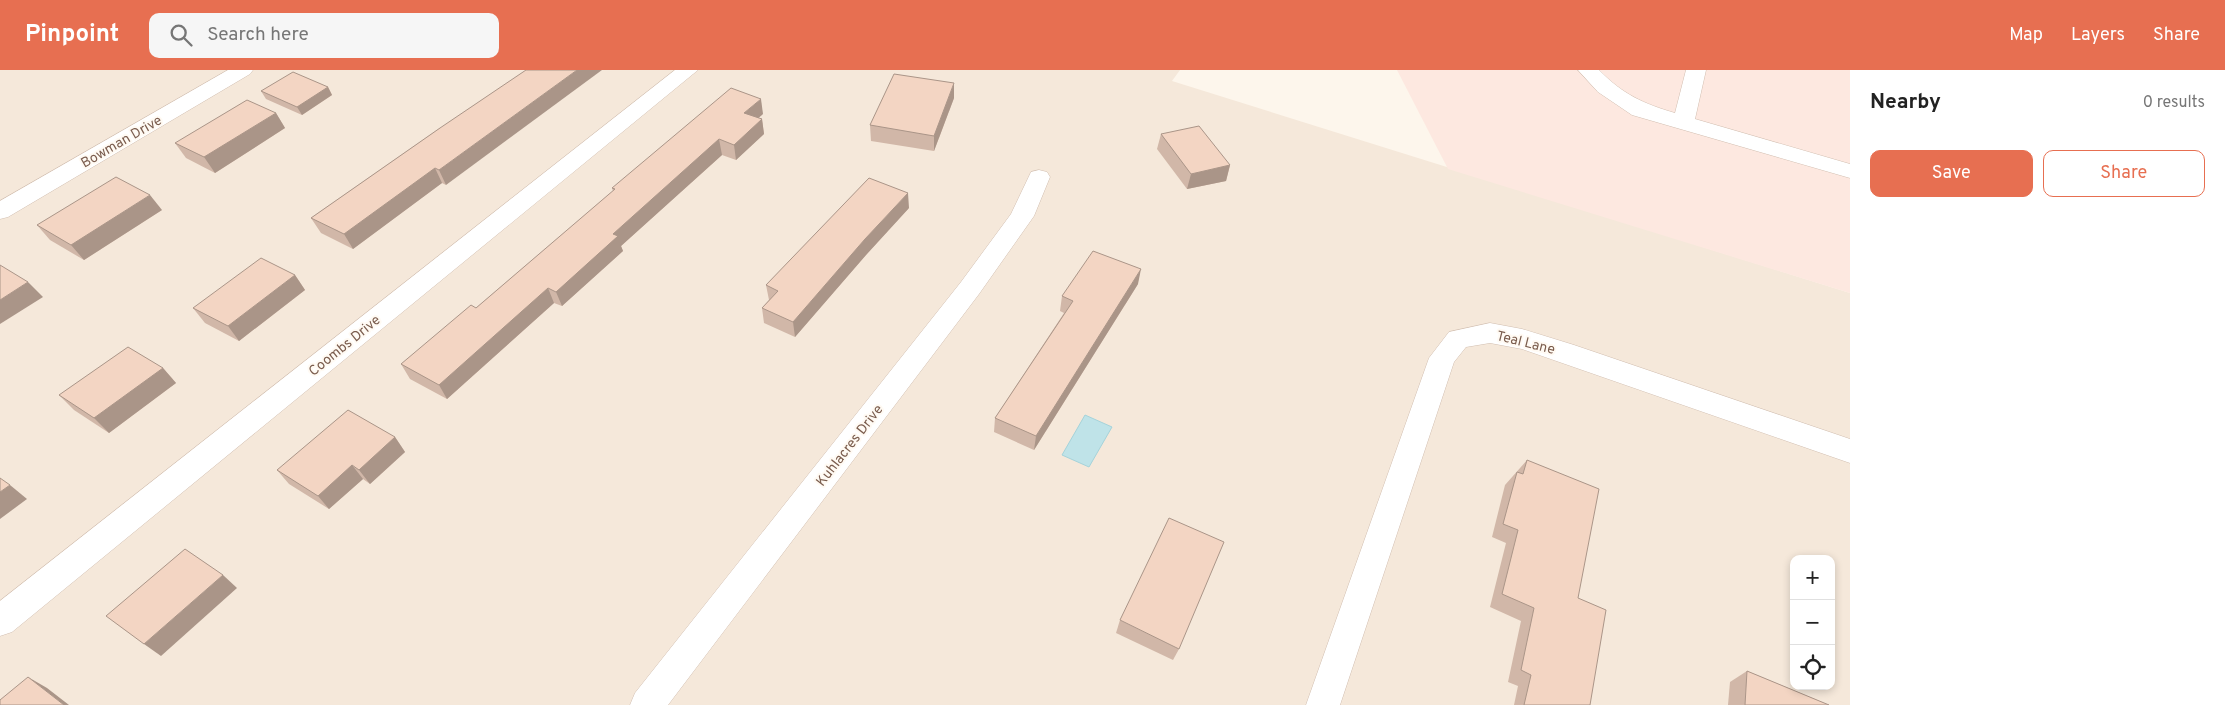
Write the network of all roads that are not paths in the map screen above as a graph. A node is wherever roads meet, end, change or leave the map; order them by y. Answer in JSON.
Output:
{"nodes":[{"id":1,"x":243,"y":70,"type":"edge"},
{"id":2,"x":688,"y":70,"type":"edge"},
{"id":3,"x":1588,"y":70,"type":"edge"},
{"id":4,"x":1696,"y":70,"type":"edge"},
{"id":5,"x":1683,"y":123,"type":"junction"},
{"id":6,"x":1850,"y":172,"type":"edge"},
{"id":7,"x":1039,"y":177,"type":"dead end"},
{"id":8,"x":0,"y":211,"type":"edge"},
{"id":9,"x":1850,"y":451,"type":"edge"},
{"id":10,"x":0,"y":620,"type":"edge"},
{"id":11,"x":647,"y":705,"type":"edge"},
{"id":12,"x":1323,"y":705,"type":"edge"}],
"edges":[{"from":1,"to":8,"type":"street","name":"Bowman Drive"},
{"from":2,"to":10,"type":"street","name":"Coombs Drive"},
{"from":3,"to":5,"type":"street"},
{"from":4,"to":5,"type":"street"},
{"from":5,"to":6,"type":"street"},
{"from":7,"to":11,"type":"street","name":"Kuhlacres Drive"},
{"from":9,"to":12,"type":"street","name":"Teal Lane"}]}
